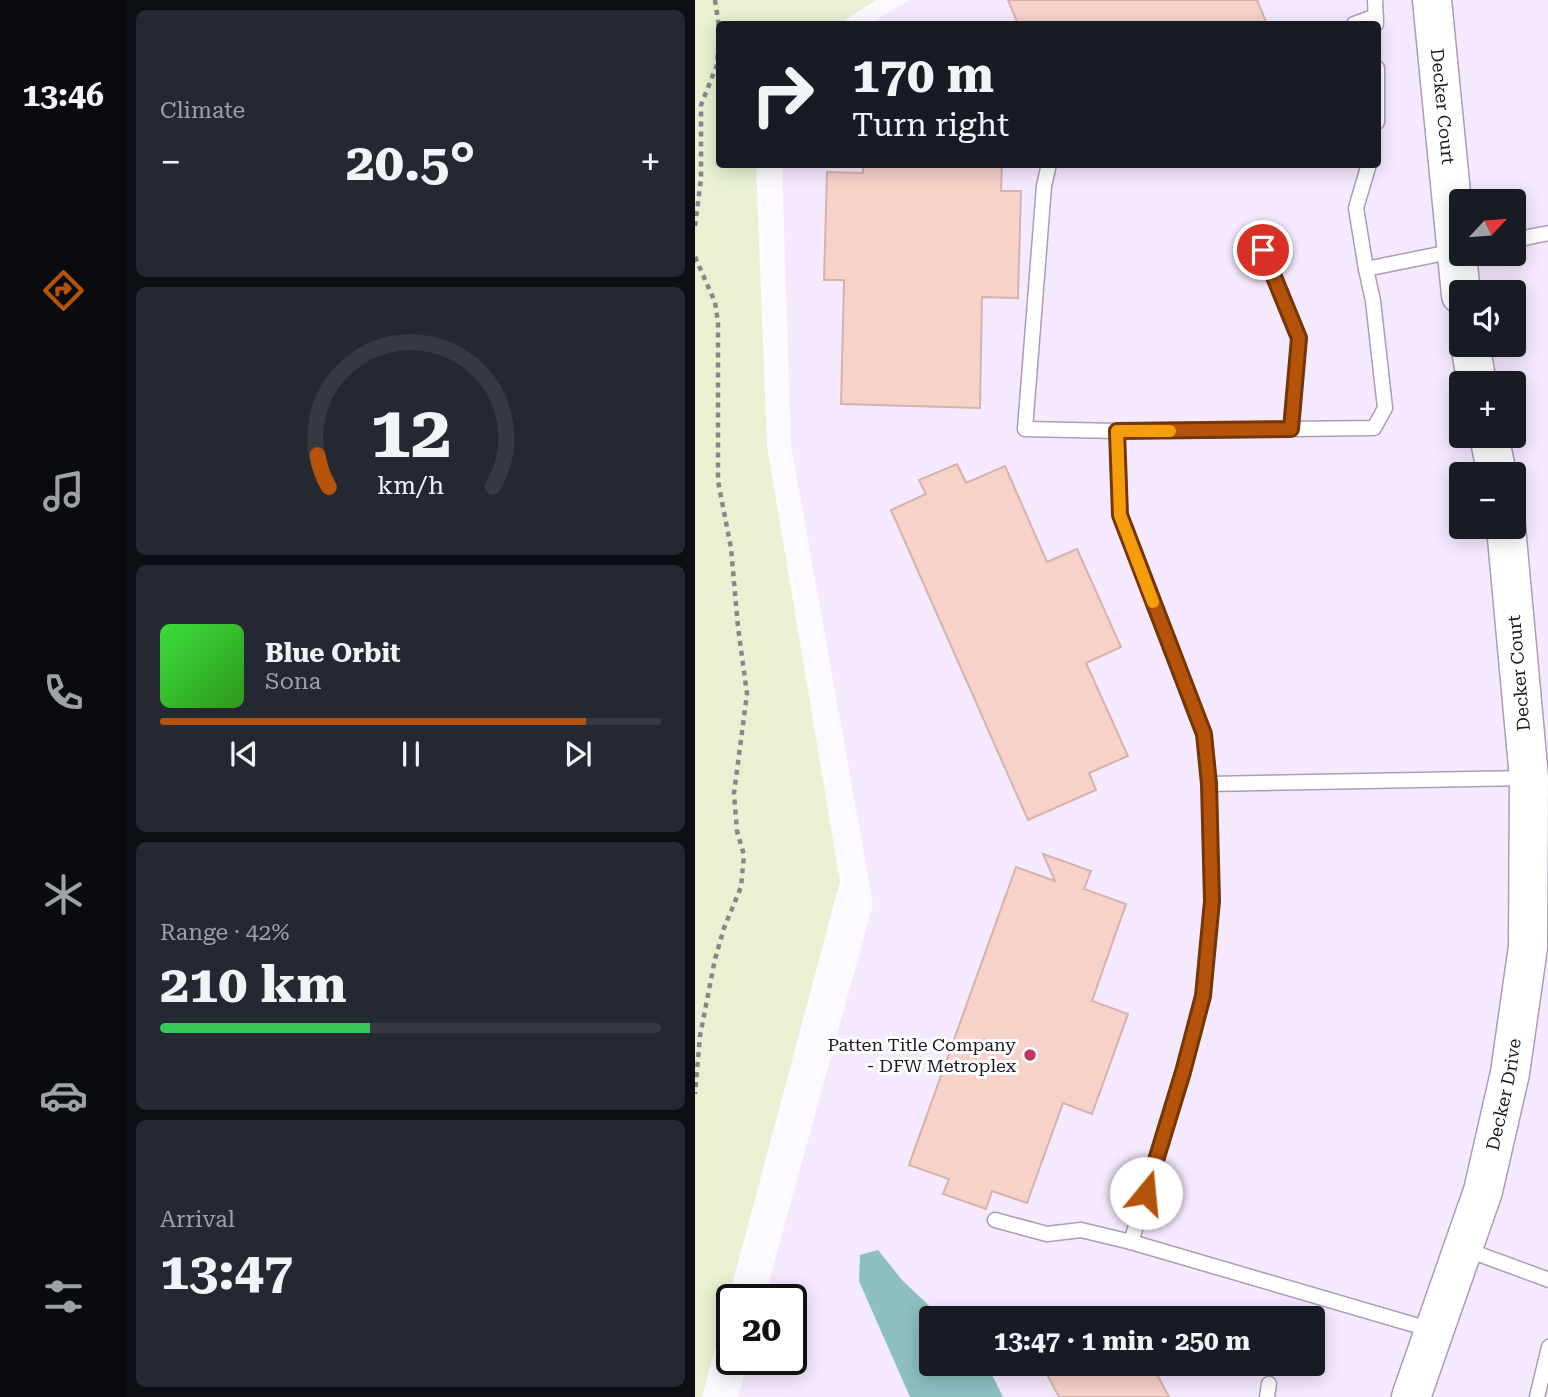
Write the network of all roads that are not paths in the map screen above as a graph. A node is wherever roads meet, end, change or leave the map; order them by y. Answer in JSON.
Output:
{"nodes":[{"id":1,"x":1375,"y":0,"type":"edge"},
{"id":2,"x":1432,"y":0,"type":"edge"},
{"id":3,"x":1376,"y":20,"type":"edge"},
{"id":4,"x":1048,"y":168,"type":"edge"},
{"id":5,"x":1368,"y":168,"type":"edge"},
{"id":6,"x":1452,"y":189,"type":"edge"},
{"id":7,"x":1548,"y":233,"type":"edge"},
{"id":8,"x":1526,"y":238,"type":"edge"},
{"id":9,"x":1263,"y":250,"type":"dead end"},
{"id":10,"x":1449,"y":252,"type":"edge"},
{"id":11,"x":1366,"y":269,"type":"junction"},
{"id":12,"x":1291,"y":429,"type":"junction"},
{"id":13,"x":1117,"y":431,"type":"junction"},
{"id":14,"x":1507,"y":539,"type":"edge"},
{"id":15,"x":1529,"y":778,"type":"junction"},
{"id":16,"x":1209,"y":784,"type":"junction"},
{"id":17,"x":995,"y":1220,"type":"dead end"},
{"id":18,"x":1131,"y":1242,"type":"junction"},
{"id":19,"x":1464,"y":1249,"type":"junction"},
{"id":20,"x":1548,"y":1280,"type":"edge"},
{"id":21,"x":1433,"y":1331,"type":"junction"},
{"id":22,"x":1548,"y":1347,"type":"edge"},
{"id":23,"x":1411,"y":1397,"type":"edge"},
{"id":24,"x":1537,"y":1397,"type":"edge"}],
"edges":[{"from":1,"to":3,"type":"lane"},
{"from":2,"to":6,"type":"street","name":"Decker Court"},
{"from":4,"to":13,"type":"lane"},
{"from":5,"to":11,"type":"lane"},
{"from":7,"to":8,"type":"lane"},
{"from":9,"to":12,"type":"lane"},
{"from":10,"to":11,"type":"lane"},
{"from":11,"to":12,"type":"lane"},
{"from":12,"to":13,"type":"lane"},
{"from":13,"to":16,"type":"lane"},
{"from":14,"to":15,"type":"street","name":"Decker Court"},
{"from":15,"to":16,"type":"lane"},
{"from":15,"to":19,"type":"street","name":"Decker Drive"},
{"from":16,"to":18,"type":"lane"},
{"from":17,"to":18,"type":"lane"},
{"from":18,"to":21,"type":"lane"},
{"from":19,"to":20,"type":"lane"},
{"from":19,"to":21,"type":"street","name":"Decker Drive"},
{"from":21,"to":23,"type":"street","name":"Decker Drive"},
{"from":22,"to":24,"type":"lane"}]}
